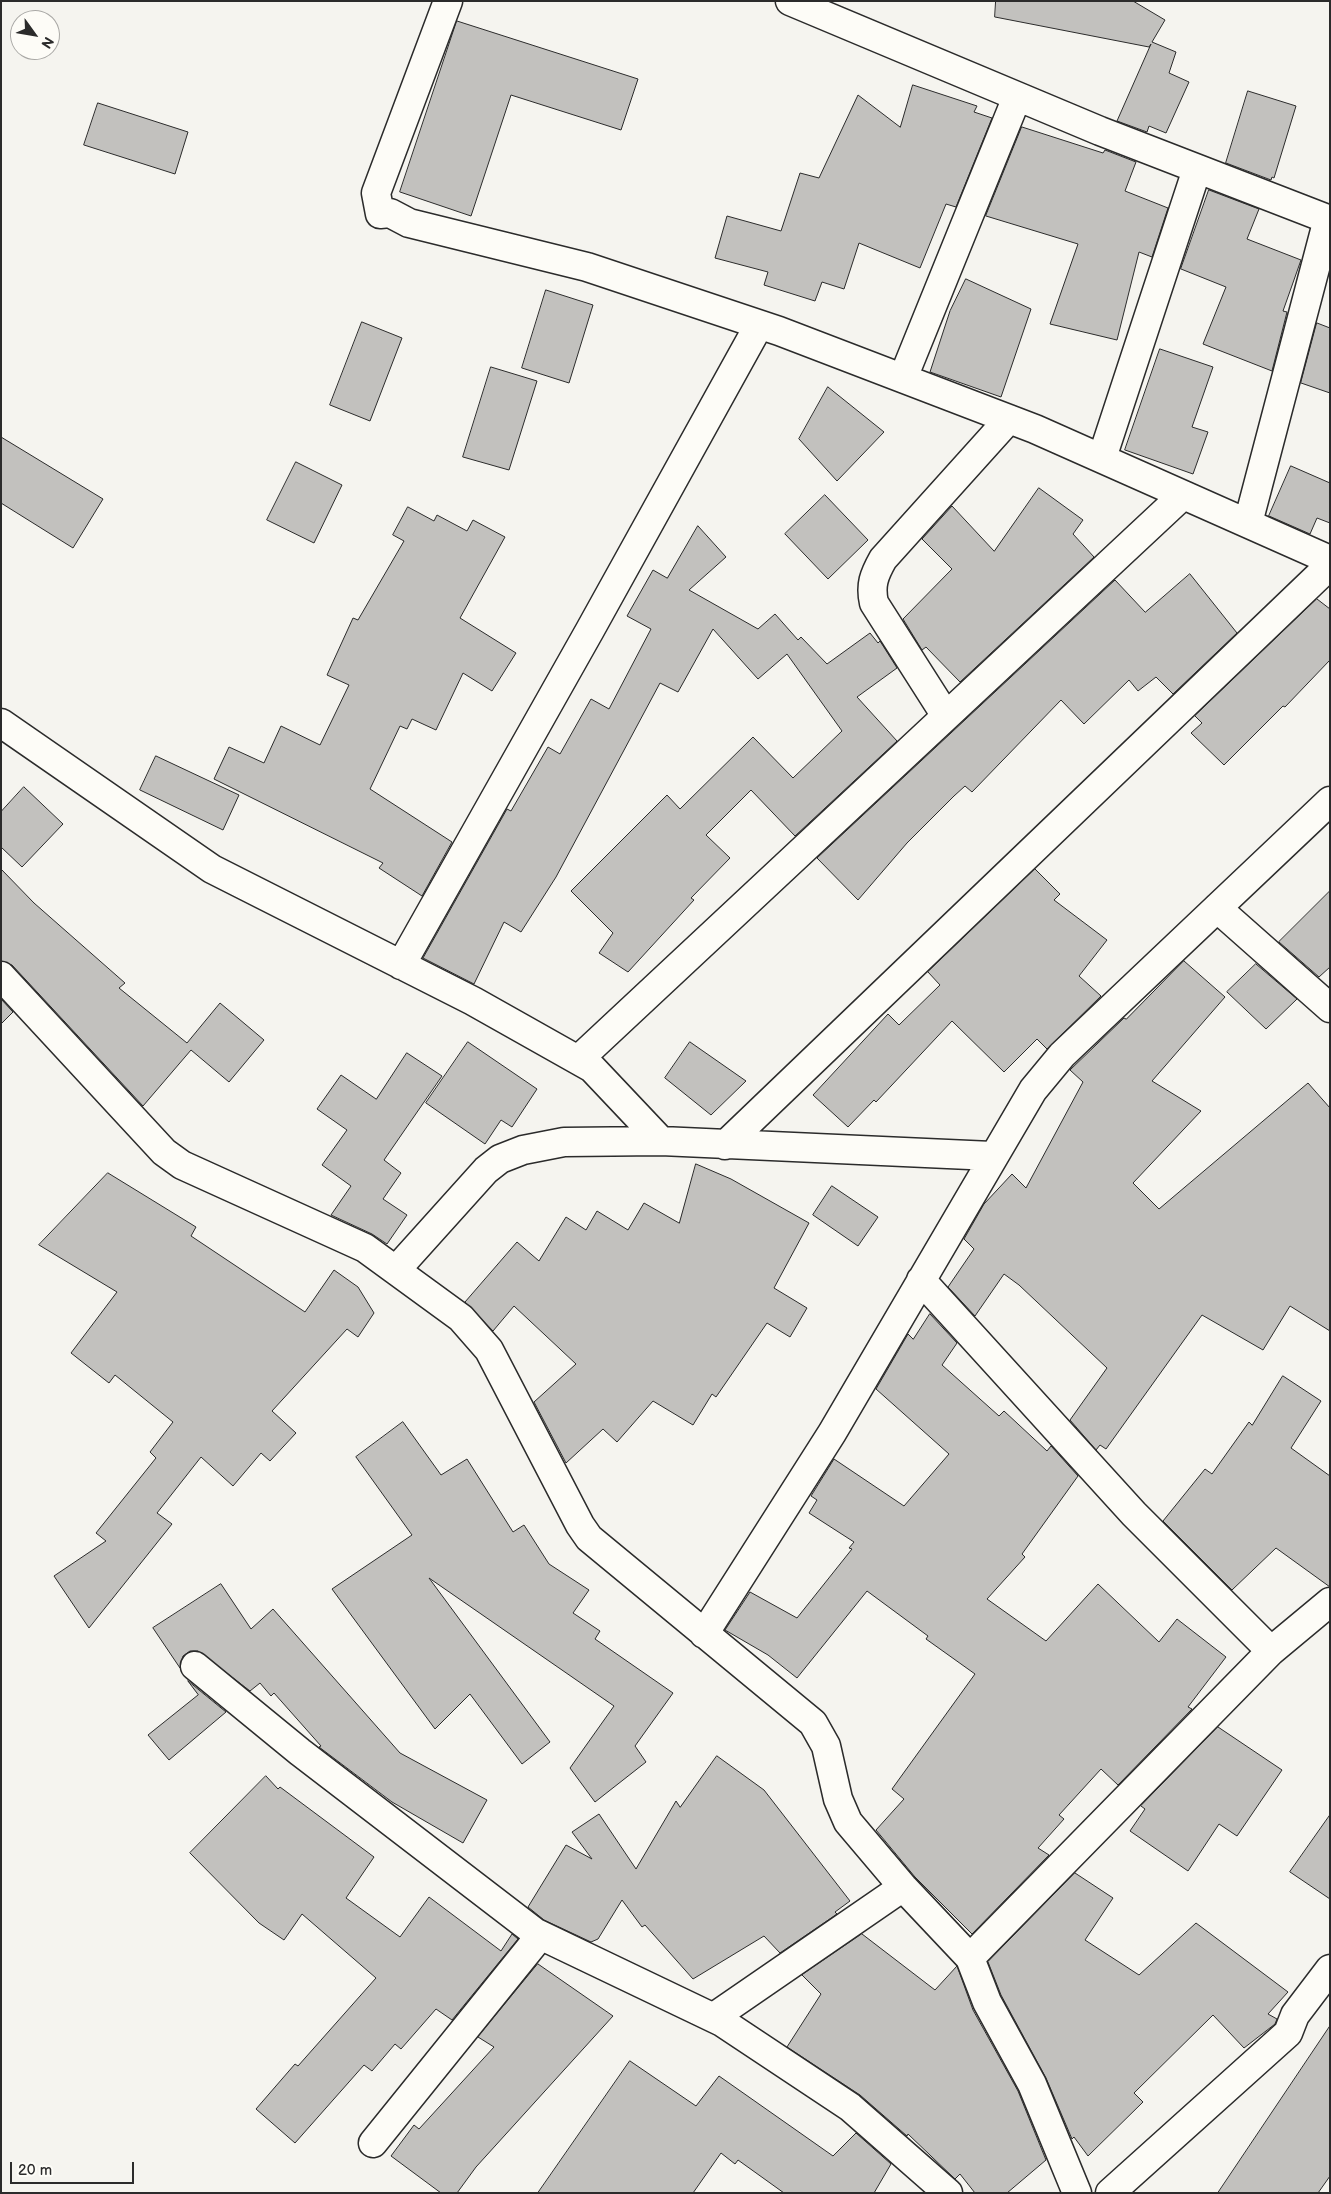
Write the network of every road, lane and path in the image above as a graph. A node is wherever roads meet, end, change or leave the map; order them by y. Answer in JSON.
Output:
{"nodes":[{"id":1,"x":448,"y":1,"type":"edge"},
{"id":2,"x":790,"y":1,"type":"edge"},
{"id":3,"x":1018,"y":97,"type":"junction"},
{"id":4,"x":1198,"y":169,"type":"junction"},
{"id":5,"x":1329,"y":220,"type":"edge"},
{"id":6,"x":759,"y":325,"type":"junction"},
{"id":7,"x":903,"y":378,"type":"junction"},
{"id":8,"x":1009,"y":419,"type":"junction"},
{"id":9,"x":1102,"y":458,"type":"junction"},
{"id":10,"x":1183,"y":495,"type":"junction"},
{"id":11,"x":1248,"y":523,"type":"junction"},
{"id":12,"x":1330,"y":560,"type":"edge"},
{"id":13,"x":1330,"y":565,"type":"edge"},
{"id":14,"x":946,"y":716,"type":"junction"},
{"id":15,"x":1,"y":723,"type":"edge"},
{"id":16,"x":1330,"y":801,"type":"edge"},
{"id":17,"x":1217,"y":908,"type":"junction"},
{"id":18,"x":401,"y":965,"type":"junction"},
{"id":19,"x":1,"y":976,"type":"edge"},
{"id":20,"x":1330,"y":1008,"type":"edge"},
{"id":21,"x":578,"y":1060,"type":"junction"},
{"id":22,"x":661,"y":1142,"type":"junction"},
{"id":23,"x":725,"y":1145,"type":"junction"},
{"id":24,"x":992,"y":1156,"type":"junction"},
{"id":25,"x":396,"y":1270,"type":"junction"},
{"id":26,"x":921,"y":1280,"type":"junction"},
{"id":27,"x":1330,"y":1602,"type":"edge"},
{"id":28,"x":704,"y":1634,"type":"junction"},
{"id":29,"x":1271,"y":1652,"type":"junction"},
{"id":30,"x":196,"y":1666,"type":"dead end"},
{"id":31,"x":902,"y":1887,"type":"junction"},
{"id":32,"x":540,"y":1936,"type":"junction"},
{"id":33,"x":970,"y":1958,"type":"junction"},
{"id":34,"x":1330,"y":1969,"type":"edge"},
{"id":35,"x":714,"y":2017,"type":"junction"},
{"id":36,"x":373,"y":2143,"type":"dead end"},
{"id":37,"x":948,"y":2193,"type":"edge"},
{"id":38,"x":1077,"y":2193,"type":"edge"},
{"id":39,"x":1110,"y":2193,"type":"edge"}],
"edges":[{"from":1,"to":6,"type":"street"},
{"from":2,"to":3,"type":"street"},
{"from":3,"to":4,"type":"street"},
{"from":3,"to":7,"type":"street"},
{"from":4,"to":5,"type":"street"},
{"from":4,"to":9,"type":"street"},
{"from":5,"to":11,"type":"street"},
{"from":6,"to":7,"type":"street"},
{"from":6,"to":18,"type":"street"},
{"from":7,"to":8,"type":"street"},
{"from":8,"to":9,"type":"street"},
{"from":8,"to":14,"type":"street"},
{"from":9,"to":10,"type":"street"},
{"from":10,"to":11,"type":"street"},
{"from":10,"to":14,"type":"street"},
{"from":11,"to":12,"type":"street"},
{"from":13,"to":23,"type":"street"},
{"from":14,"to":21,"type":"street"},
{"from":15,"to":18,"type":"street"},
{"from":16,"to":17,"type":"street"},
{"from":17,"to":20,"type":"street"},
{"from":17,"to":24,"type":"street"},
{"from":18,"to":21,"type":"street"},
{"from":19,"to":25,"type":"street"},
{"from":21,"to":22,"type":"street"},
{"from":22,"to":23,"type":"street"},
{"from":22,"to":25,"type":"street"},
{"from":23,"to":24,"type":"street"},
{"from":24,"to":26,"type":"street"},
{"from":25,"to":28,"type":"street"},
{"from":26,"to":28,"type":"street"},
{"from":26,"to":29,"type":"street"},
{"from":27,"to":29,"type":"street"},
{"from":28,"to":31,"type":"street"},
{"from":29,"to":33,"type":"street"},
{"from":30,"to":32,"type":"street"},
{"from":31,"to":33,"type":"street"},
{"from":31,"to":35,"type":"street"},
{"from":32,"to":35,"type":"street"},
{"from":32,"to":36,"type":"street"},
{"from":33,"to":38,"type":"street"},
{"from":34,"to":39,"type":"street"},
{"from":35,"to":37,"type":"street"}]}
